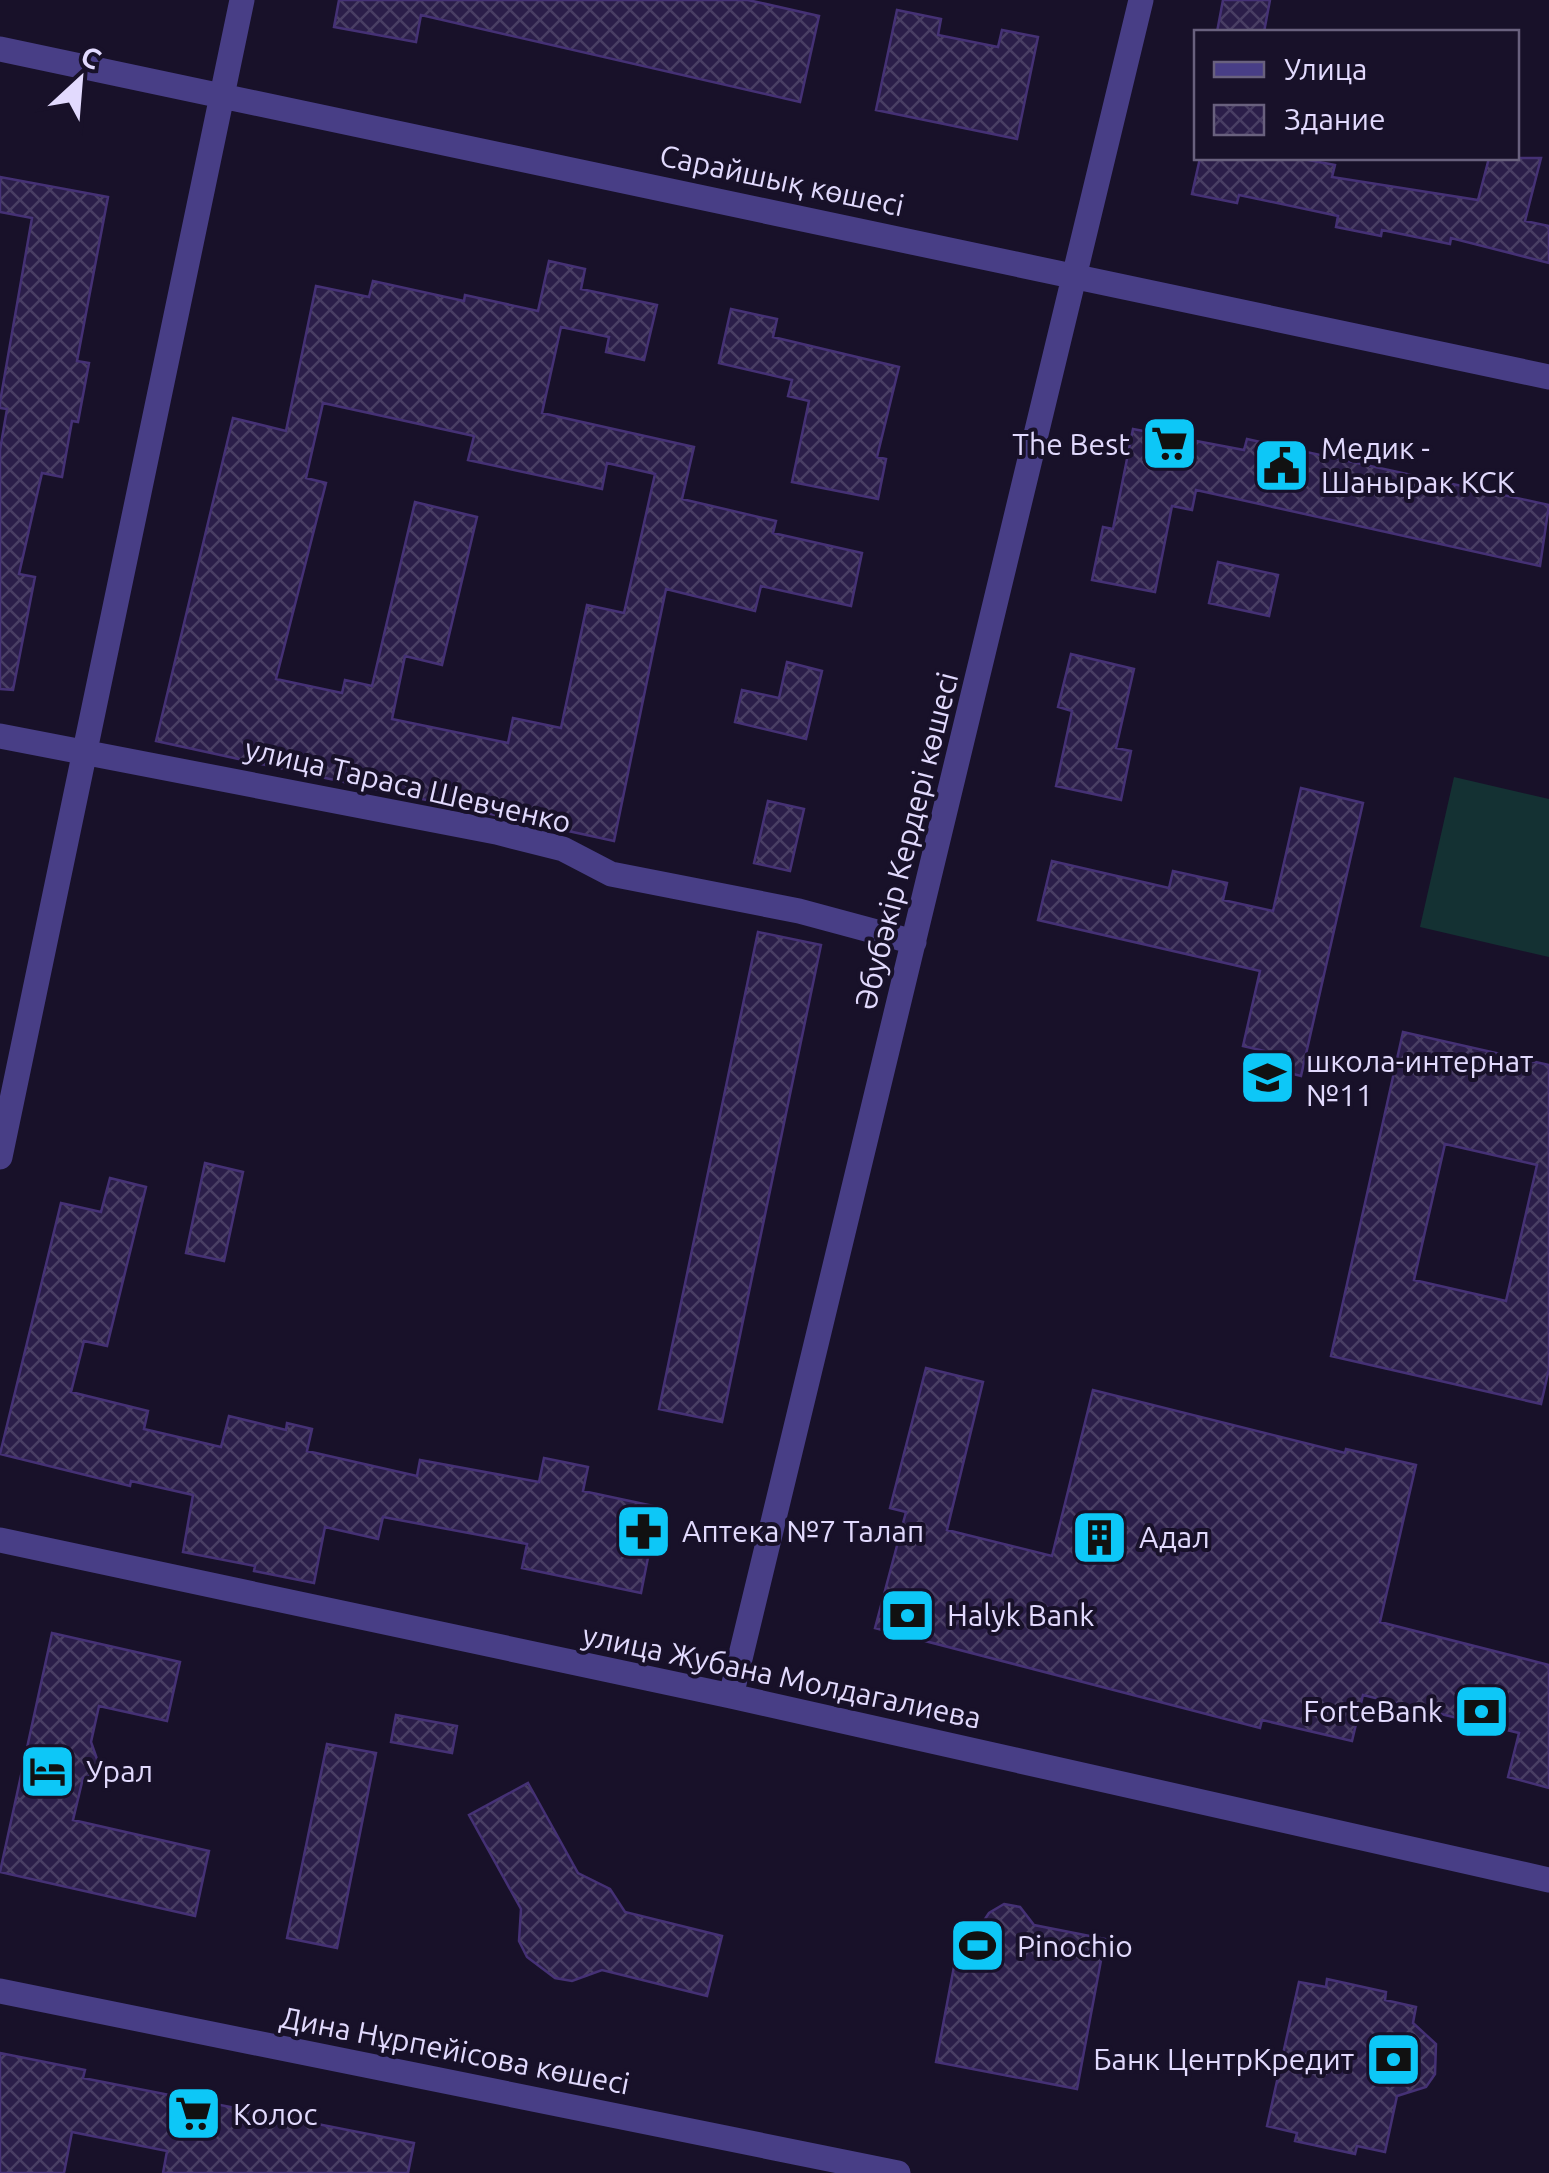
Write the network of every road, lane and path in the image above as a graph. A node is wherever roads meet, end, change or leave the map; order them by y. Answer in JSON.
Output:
{"nodes":[{"id":1,"x":242,"y":0,"type":"edge"},
{"id":2,"x":1140,"y":0,"type":"edge"},
{"id":3,"x":0,"y":49,"type":"edge"},
{"id":4,"x":223,"y":93,"type":"junction"},
{"id":5,"x":1076,"y":278,"type":"junction"},
{"id":6,"x":1549,"y":377,"type":"edge"},
{"id":7,"x":0,"y":736,"type":"edge"},
{"id":8,"x":85,"y":750,"type":"junction"},
{"id":9,"x":914,"y":942,"type":"junction"},
{"id":10,"x":0,"y":1157,"type":"edge"},
{"id":11,"x":0,"y":1540,"type":"edge"},
{"id":12,"x":731,"y":1696,"type":"junction"},
{"id":13,"x":1549,"y":1880,"type":"edge"},
{"id":14,"x":0,"y":1990,"type":"edge"},
{"id":15,"x":898,"y":2173,"type":"edge"}],
"edges":[{"from":1,"to":4,"type":"street"},
{"from":2,"to":5,"type":"street","name":"Әбубәкір Кердері көшесі"},
{"from":3,"to":4,"type":"street","name":"Сарайшық көшесі"},
{"from":4,"to":5,"type":"street","name":"Сарайшық көшесі"},
{"from":4,"to":8,"type":"street"},
{"from":5,"to":6,"type":"street","name":"Сарайшық көшесі"},
{"from":5,"to":9,"type":"street","name":"Әбубәкір Кердері көшесі"},
{"from":7,"to":8,"type":"street","name":"улица Тараса Шевченко"},
{"from":8,"to":9,"type":"street","name":"улица Тараса Шевченко"},
{"from":8,"to":10,"type":"street"},
{"from":9,"to":12,"type":"street","name":"Әбубәкір Кердері көшесі"},
{"from":11,"to":12,"type":"street","name":"улица Жубана Молдагалиева"},
{"from":12,"to":13,"type":"street","name":"улица Жубана Молдагалиева"},
{"from":14,"to":15,"type":"street","name":"Дина Нұрпейісова көшесі"}]}
